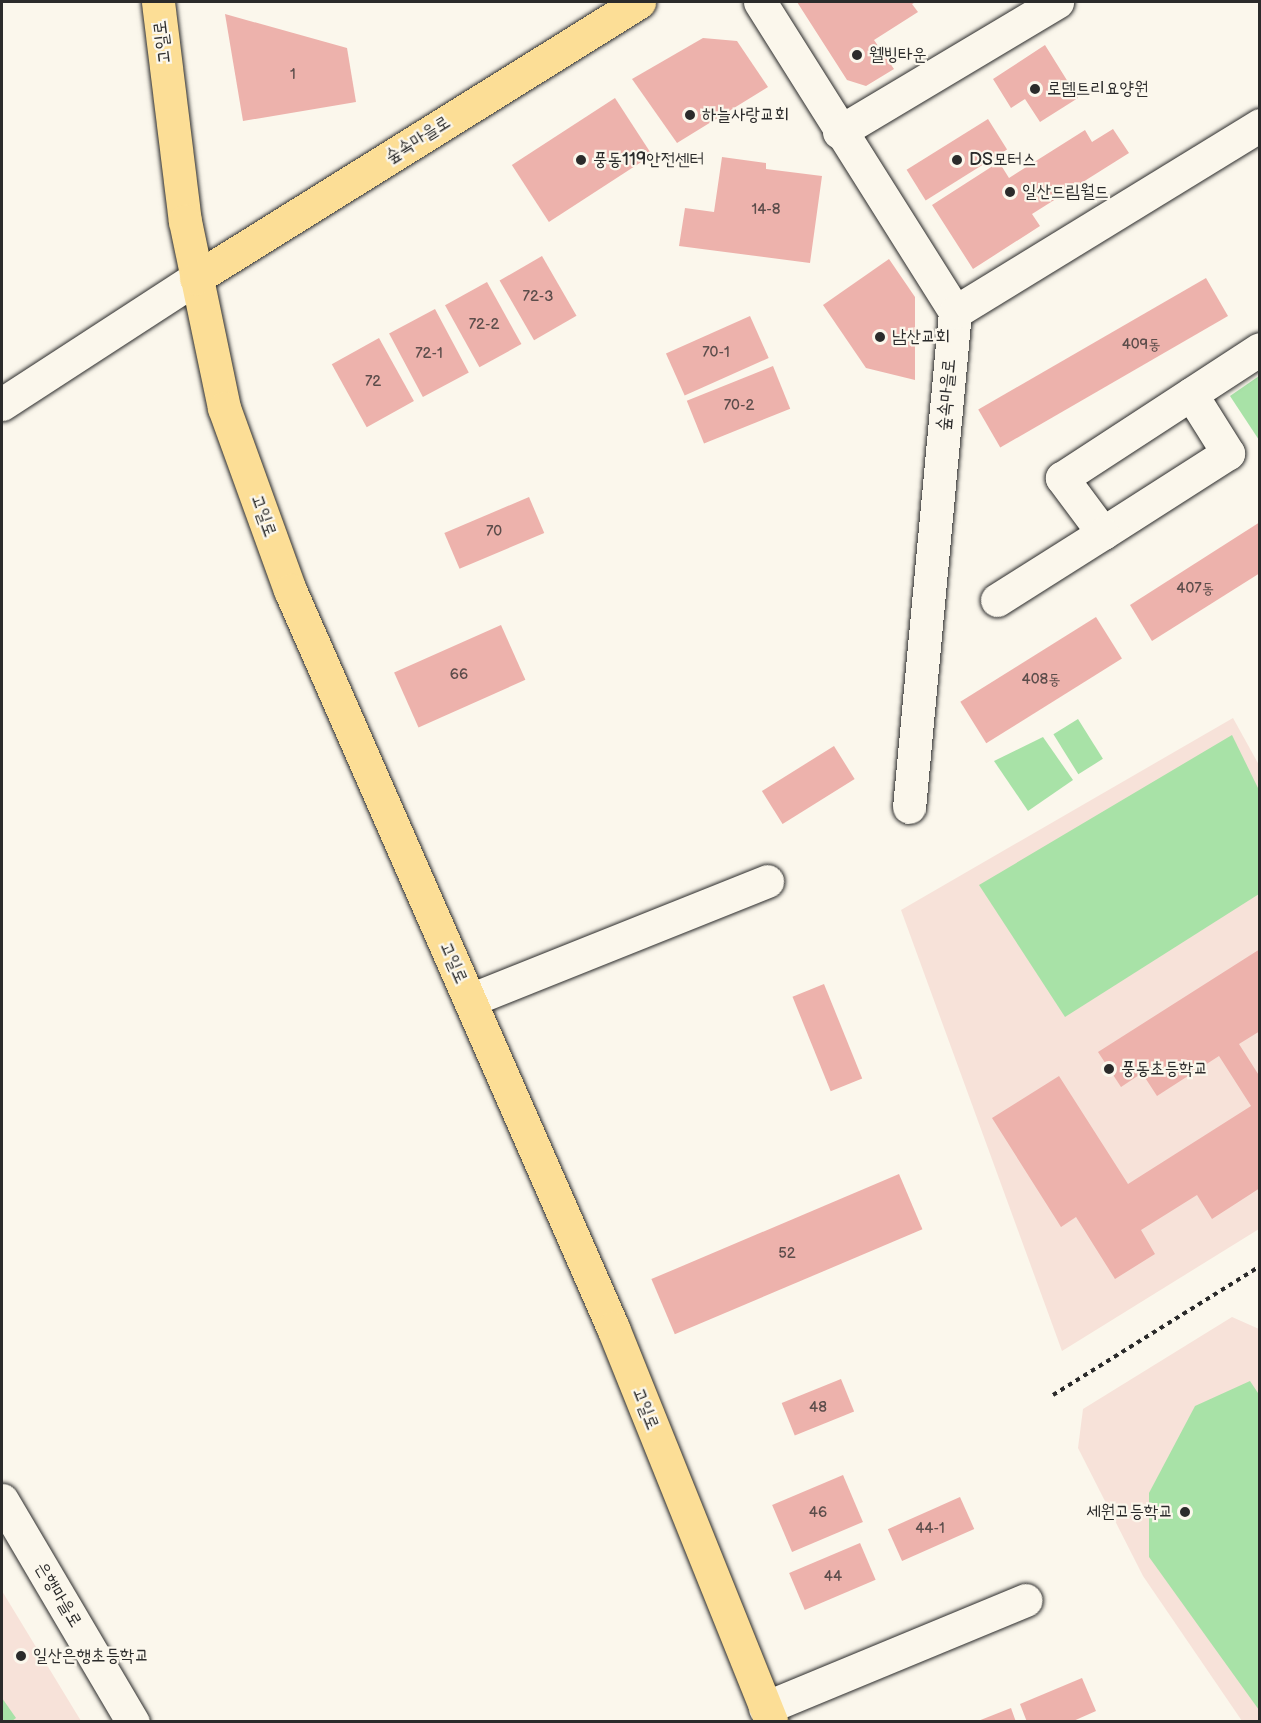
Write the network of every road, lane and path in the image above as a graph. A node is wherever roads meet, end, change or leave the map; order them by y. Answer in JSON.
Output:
{"nodes":[{"id":1,"x":158,"y":2,"type":"edge"},
{"id":2,"x":639,"y":2,"type":"edge"},
{"id":3,"x":760,"y":2,"type":"edge"},
{"id":4,"x":1057,"y":2,"type":"edge"},
{"id":5,"x":1260,"y":125,"type":"edge"},
{"id":6,"x":839,"y":132,"type":"junction"},
{"id":7,"x":196,"y":278,"type":"junction"},
{"id":8,"x":955,"y":312,"type":"junction"},
{"id":9,"x":1260,"y":349,"type":"edge"},
{"id":10,"x":1191,"y":394,"type":"junction"},
{"id":11,"x":2,"y":404,"type":"edge"},
{"id":12,"x":1103,"y":533,"type":"junction"},
{"id":13,"x":997,"y":600,"type":"dead end"},
{"id":14,"x":909,"y":807,"type":"dead end"},
{"id":15,"x":767,"y":881,"type":"dead end"},
{"id":16,"x":470,"y":1000,"type":"junction"},
{"id":17,"x":1260,"y":1266,"type":"edge"},
{"id":18,"x":1053,"y":1395,"type":"dead end"},
{"id":19,"x":2,"y":1500,"type":"edge"},
{"id":20,"x":1026,"y":1600,"type":"dead end"},
{"id":21,"x":768,"y":1715,"type":"edge"},
{"id":22,"x":133,"y":1722,"type":"edge"}],
"edges":[{"from":1,"to":7,"type":"main road","name":"고일로"},
{"from":2,"to":7,"type":"main road","name":"숲속마을로"},
{"from":3,"to":6,"type":"street"},
{"from":4,"to":6,"type":"street"},
{"from":5,"to":8,"type":"street"},
{"from":6,"to":8,"type":"street"},
{"from":7,"to":11,"type":"street"},
{"from":7,"to":16,"type":"main road","name":"고일로"},
{"from":8,"to":14,"type":"street","name":"숲속마을로"},
{"from":9,"to":10,"type":"street"},
{"from":10,"to":12,"type":"street"},
{"from":10,"to":12,"type":"street"},
{"from":12,"to":13,"type":"street"},
{"from":15,"to":16,"type":"street","name":"고일로"},
{"from":16,"to":21,"type":"main road","name":"고일로"},
{"from":17,"to":18,"type":"path"},
{"from":19,"to":22,"type":"street","name":"은행마을로"},
{"from":20,"to":21,"type":"street"}]}
